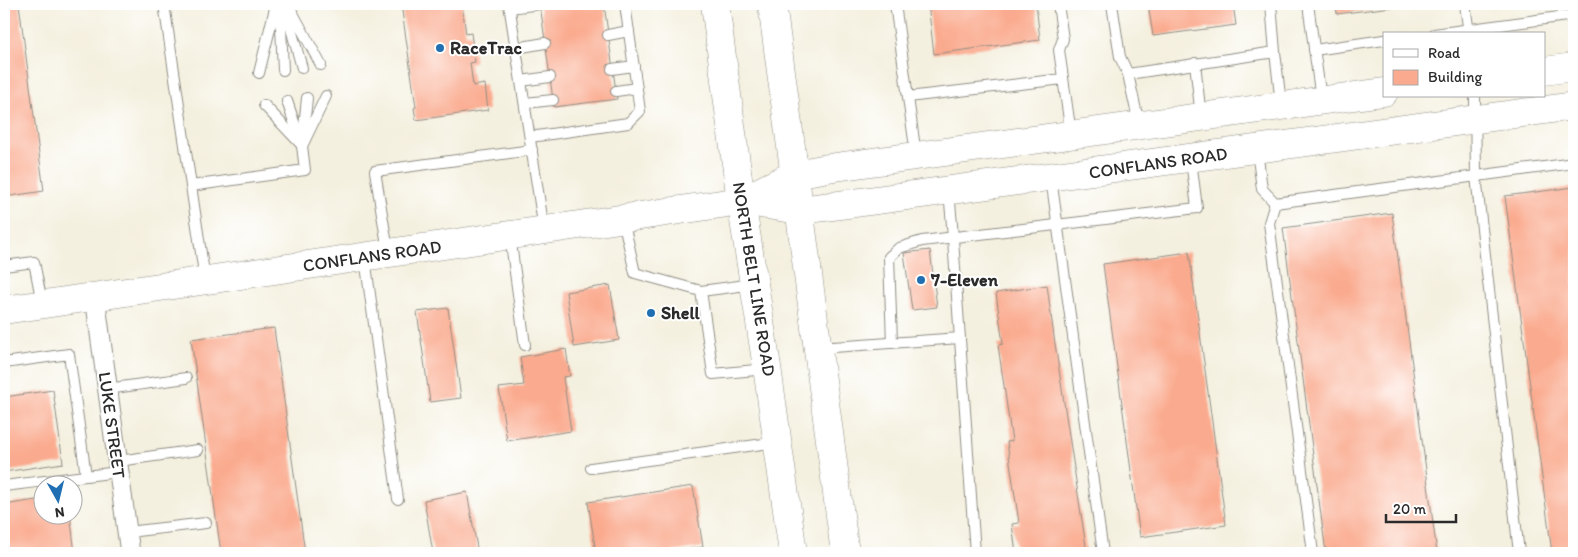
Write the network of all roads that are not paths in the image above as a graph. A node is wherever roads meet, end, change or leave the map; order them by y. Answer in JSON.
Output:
{"nodes":[{"id":1,"x":164,"y":4,"type":"edge"},
{"id":2,"x":276,"y":4,"type":"edge"},
{"id":3,"x":282,"y":4,"type":"edge"},
{"id":4,"x":288,"y":4,"type":"edge"},
{"id":5,"x":540,"y":4,"type":"edge"},
{"id":6,"x":625,"y":4,"type":"edge"},
{"id":7,"x":715,"y":4,"type":"edge"},
{"id":8,"x":772,"y":4,"type":"edge"},
{"id":9,"x":895,"y":4,"type":"edge"},
{"id":10,"x":1058,"y":4,"type":"edge"},
{"id":11,"x":1112,"y":4,"type":"edge"},
{"id":12,"x":1271,"y":4,"type":"edge"},
{"id":13,"x":1308,"y":4,"type":"edge"},
{"id":14,"x":1465,"y":4,"type":"edge"},
{"id":15,"x":510,"y":6,"type":"edge"},
{"id":16,"x":1574,"y":15,"type":"edge"},
{"id":17,"x":629,"y":32,"type":"junction"},
{"id":18,"x":1468,"y":32,"type":"edge"},
{"id":19,"x":608,"y":35,"type":"dead end"},
{"id":20,"x":1383,"y":40,"type":"edge"},
{"id":21,"x":545,"y":43,"type":"dead end"},
{"id":22,"x":516,"y":48,"type":"junction"},
{"id":23,"x":1314,"y":50,"type":"junction"},
{"id":24,"x":1275,"y":52,"type":"junction"},
{"id":25,"x":1195,"y":63,"type":"junction"},
{"id":26,"x":321,"y":65,"type":"dead end"},
{"id":27,"x":634,"y":66,"type":"junction"},
{"id":28,"x":1574,"y":67,"type":"edge"},
{"id":29,"x":302,"y":68,"type":"dead end"},
{"id":30,"x":612,"y":69,"type":"dead end"},
{"id":31,"x":283,"y":70,"type":"dead end"},
{"id":32,"x":1546,"y":71,"type":"edge"},
{"id":33,"x":259,"y":73,"type":"dead end"},
{"id":34,"x":1128,"y":74,"type":"junction"},
{"id":35,"x":550,"y":77,"type":"dead end"},
{"id":36,"x":1063,"y":79,"type":"junction"},
{"id":37,"x":521,"y":81,"type":"junction"},
{"id":38,"x":637,"y":88,"type":"junction"},
{"id":39,"x":616,"y":91,"type":"dead end"},
{"id":40,"x":1383,"y":92,"type":"edge"},
{"id":41,"x":326,"y":96,"type":"dead end"},
{"id":42,"x":908,"y":97,"type":"junction"},
{"id":43,"x":307,"y":98,"type":"dead end"},
{"id":44,"x":287,"y":100,"type":"dead end"},
{"id":45,"x":553,"y":100,"type":"dead end"},
{"id":46,"x":1321,"y":100,"type":"junction"},
{"id":47,"x":525,"y":103,"type":"junction"},
{"id":48,"x":264,"y":105,"type":"dead end"},
{"id":49,"x":1282,"y":105,"type":"junction"},
{"id":50,"x":1574,"y":106,"type":"edge"},
{"id":51,"x":1475,"y":108,"type":"edge"},
{"id":52,"x":1193,"y":118,"type":"junction"},
{"id":53,"x":1140,"y":125,"type":"junction"},
{"id":54,"x":1071,"y":135,"type":"junction"},
{"id":55,"x":530,"y":137,"type":"junction"},
{"id":56,"x":302,"y":146,"type":"junction"},
{"id":57,"x":532,"y":150,"type":"junction"},
{"id":58,"x":1257,"y":150,"type":"junction"},
{"id":59,"x":916,"y":156,"type":"junction"},
{"id":60,"x":1191,"y":159,"type":"junction"},
{"id":61,"x":1574,"y":163,"type":"edge"},
{"id":62,"x":795,"y":174,"type":"junction"},
{"id":63,"x":1476,"y":176,"type":"junction"},
{"id":64,"x":1051,"y":178,"type":"junction"},
{"id":65,"x":191,"y":186,"type":"junction"},
{"id":66,"x":949,"y":191,"type":"junction"},
{"id":67,"x":741,"y":201,"type":"junction"},
{"id":68,"x":1274,"y":202,"type":"junction"},
{"id":69,"x":800,"y":210,"type":"junction"},
{"id":70,"x":622,"y":219,"type":"junction"},
{"id":71,"x":1058,"y":224,"type":"junction"},
{"id":72,"x":544,"y":230,"type":"junction"},
{"id":73,"x":510,"y":235,"type":"junction"},
{"id":74,"x":953,"y":238,"type":"junction"},
{"id":75,"x":377,"y":255,"type":"junction"},
{"id":76,"x":4,"y":266,"type":"edge"},
{"id":77,"x":205,"y":281,"type":"junction"},
{"id":78,"x":754,"y":284,"type":"junction"},
{"id":79,"x":701,"y":291,"type":"junction"},
{"id":80,"x":95,"y":297,"type":"junction"},
{"id":81,"x":42,"y":304,"type":"junction"},
{"id":82,"x":4,"y":310,"type":"edge"},
{"id":83,"x":960,"y":338,"type":"junction"},
{"id":84,"x":892,"y":343,"type":"junction"},
{"id":85,"x":525,"y":345,"type":"dead end"},
{"id":86,"x":817,"y":348,"type":"junction"},
{"id":87,"x":4,"y":363,"type":"edge"},
{"id":88,"x":768,"y":368,"type":"junction"},
{"id":89,"x":186,"y":378,"type":"dead end"},
{"id":90,"x":108,"y":389,"type":"junction"},
{"id":91,"x":778,"y":442,"type":"junction"},
{"id":92,"x":198,"y":450,"type":"dead end"},
{"id":93,"x":118,"y":466,"type":"junction"},
{"id":94,"x":591,"y":468,"type":"dead end"},
{"id":95,"x":86,"y":476,"type":"junction"},
{"id":96,"x":4,"y":486,"type":"edge"},
{"id":97,"x":398,"y":499,"type":"dead end"},
{"id":98,"x":206,"y":523,"type":"dead end"},
{"id":99,"x":128,"y":532,"type":"junction"},
{"id":100,"x":130,"y":553,"type":"edge"},
{"id":101,"x":793,"y":553,"type":"edge"},
{"id":102,"x":845,"y":553,"type":"edge"},
{"id":103,"x":974,"y":553,"type":"edge"},
{"id":104,"x":1103,"y":553,"type":"edge"},
{"id":105,"x":1313,"y":553,"type":"edge"},
{"id":106,"x":1519,"y":553,"type":"edge"}],
"edges":[{"from":1,"to":65,"type":"lane"},
{"from":2,"to":33,"type":"lane"},
{"from":3,"to":29,"type":"lane"},
{"from":3,"to":31,"type":"lane"},
{"from":4,"to":26,"type":"lane"},
{"from":5,"to":15,"type":"lane"},
{"from":6,"to":17,"type":"lane"},
{"from":7,"to":67,"type":"main road","name":"NORTH BELT LINE ROAD"},
{"from":8,"to":62,"type":"main road"},
{"from":9,"to":42,"type":"lane"},
{"from":10,"to":36,"type":"lane"},
{"from":11,"to":34,"type":"lane"},
{"from":12,"to":24,"type":"lane"},
{"from":13,"to":23,"type":"lane"},
{"from":14,"to":18,"type":"lane"},
{"from":15,"to":22,"type":"lane"},
{"from":16,"to":18,"type":"lane"},
{"from":17,"to":19,"type":"lane"},
{"from":17,"to":27,"type":"lane"},
{"from":20,"to":23,"type":"lane"},
{"from":21,"to":22,"type":"lane"},
{"from":22,"to":37,"type":"lane"},
{"from":23,"to":46,"type":"lane"},
{"from":24,"to":25,"type":"lane"},
{"from":24,"to":49,"type":"lane"},
{"from":25,"to":34,"type":"lane"},
{"from":25,"to":52,"type":"lane"},
{"from":27,"to":30,"type":"lane"},
{"from":27,"to":38,"type":"lane"},
{"from":28,"to":32,"type":"main road"},
{"from":34,"to":53,"type":"lane"},
{"from":35,"to":37,"type":"lane"},
{"from":36,"to":42,"type":"lane"},
{"from":36,"to":54,"type":"lane"},
{"from":37,"to":47,"type":"lane"},
{"from":38,"to":39,"type":"lane"},
{"from":38,"to":55,"type":"lane"},
{"from":40,"to":46,"type":"main road","name":"CONFLANS ROAD"},
{"from":41,"to":56,"type":"lane"},
{"from":42,"to":59,"type":"lane"},
{"from":43,"to":56,"type":"lane"},
{"from":44,"to":56,"type":"lane"},
{"from":45,"to":47,"type":"lane"},
{"from":46,"to":49,"type":"main road","name":"CONFLANS ROAD"},
{"from":47,"to":55,"type":"lane"},
{"from":48,"to":56,"type":"lane"},
{"from":49,"to":52,"type":"main road","name":"CONFLANS ROAD"},
{"from":50,"to":51,"type":"main road","name":"CONFLANS ROAD"},
{"from":51,"to":58,"type":"main road","name":"CONFLANS ROAD"},
{"from":51,"to":63,"type":"lane"},
{"from":52,"to":53,"type":"main road","name":"CONFLANS ROAD"},
{"from":52,"to":60,"type":"main road"},
{"from":53,"to":54,"type":"main road","name":"CONFLANS ROAD"},
{"from":54,"to":59,"type":"main road","name":"CONFLANS ROAD"},
{"from":55,"to":57,"type":"lane"},
{"from":56,"to":65,"type":"lane"},
{"from":57,"to":72,"type":"lane"},
{"from":57,"to":75,"type":"lane"},
{"from":58,"to":60,"type":"main road","name":"CONFLANS ROAD"},
{"from":58,"to":68,"type":"lane"},
{"from":59,"to":62,"type":"main road","name":"CONFLANS ROAD"},
{"from":60,"to":64,"type":"main road","name":"CONFLANS ROAD"},
{"from":60,"to":71,"type":"lane"},
{"from":61,"to":63,"type":"lane"},
{"from":62,"to":67,"type":"main road","name":"CONFLANS ROAD"},
{"from":62,"to":69,"type":"main road"},
{"from":63,"to":68,"type":"lane"},
{"from":63,"to":106,"type":"lane"},
{"from":64,"to":66,"type":"main road","name":"CONFLANS ROAD"},
{"from":64,"to":71,"type":"lane"},
{"from":65,"to":77,"type":"lane"},
{"from":66,"to":69,"type":"main road","name":"CONFLANS ROAD"},
{"from":66,"to":74,"type":"lane"},
{"from":67,"to":69,"type":"main road","name":"CONFLANS ROAD"},
{"from":67,"to":70,"type":"main road","name":"CONFLANS ROAD"},
{"from":67,"to":78,"type":"main road","name":"NORTH BELT LINE ROAD"},
{"from":68,"to":105,"type":"lane"},
{"from":69,"to":86,"type":"main road"},
{"from":70,"to":72,"type":"main road","name":"CONFLANS ROAD"},
{"from":70,"to":79,"type":"lane"},
{"from":71,"to":74,"type":"lane"},
{"from":71,"to":104,"type":"lane"},
{"from":72,"to":73,"type":"main road","name":"CONFLANS ROAD"},
{"from":73,"to":75,"type":"main road","name":"CONFLANS ROAD"},
{"from":73,"to":85,"type":"lane"},
{"from":74,"to":83,"type":"lane"},
{"from":74,"to":84,"type":"lane"},
{"from":75,"to":77,"type":"main road","name":"CONFLANS ROAD"},
{"from":75,"to":97,"type":"lane"},
{"from":76,"to":81,"type":"lane"},
{"from":77,"to":80,"type":"main road","name":"CONFLANS ROAD"},
{"from":78,"to":79,"type":"lane"},
{"from":78,"to":88,"type":"main road","name":"NORTH BELT LINE ROAD"},
{"from":79,"to":88,"type":"lane"},
{"from":80,"to":81,"type":"main road","name":"CONFLANS ROAD"},
{"from":80,"to":90,"type":"street","name":"LUKE STREET"},
{"from":81,"to":82,"type":"main road","name":"CONFLANS ROAD"},
{"from":83,"to":84,"type":"lane"},
{"from":83,"to":103,"type":"lane"},
{"from":84,"to":86,"type":"lane"},
{"from":86,"to":102,"type":"main road"},
{"from":87,"to":95,"type":"lane"},
{"from":88,"to":91,"type":"main road","name":"NORTH BELT LINE ROAD"},
{"from":89,"to":90,"type":"lane"},
{"from":90,"to":93,"type":"street","name":"LUKE STREET"},
{"from":91,"to":94,"type":"lane"},
{"from":91,"to":101,"type":"main road","name":"NORTH BELT LINE ROAD"},
{"from":92,"to":93,"type":"lane"},
{"from":93,"to":95,"type":"lane"},
{"from":93,"to":99,"type":"street","name":"LUKE STREET"},
{"from":95,"to":96,"type":"lane"},
{"from":98,"to":99,"type":"lane"},
{"from":99,"to":100,"type":"street","name":"LUKE STREET"}]}
